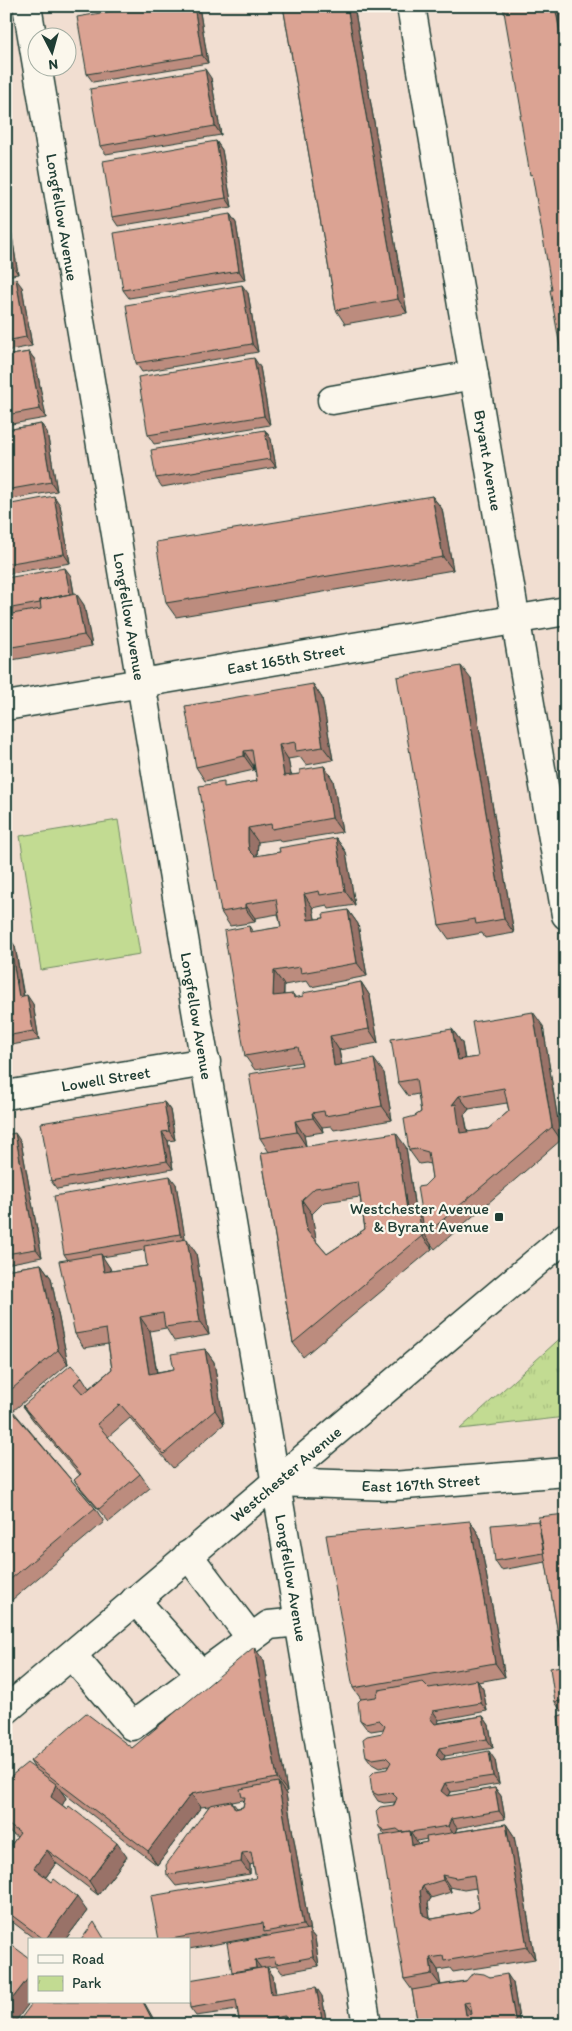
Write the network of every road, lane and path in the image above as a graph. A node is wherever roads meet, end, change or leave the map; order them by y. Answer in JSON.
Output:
{"nodes":[{"id":1,"x":27,"y":6,"type":"edge"},
{"id":2,"x":411,"y":6,"type":"edge"},
{"id":3,"x":474,"y":375,"type":"junction"},
{"id":4,"x":332,"y":400,"type":"dead end"},
{"id":5,"x":566,"y":611,"type":"edge"},
{"id":6,"x":516,"y":620,"type":"junction"},
{"id":7,"x":142,"y":683,"type":"junction"},
{"id":8,"x":6,"y":706,"type":"edge"},
{"id":9,"x":566,"y":915,"type":"edge"},
{"id":10,"x":206,"y":1062,"type":"junction"},
{"id":11,"x":6,"y":1095,"type":"edge"},
{"id":12,"x":566,"y":1237,"type":"edge"},
{"id":13,"x":566,"y":1472,"type":"edge"},
{"id":14,"x":275,"y":1482,"type":"junction"},
{"id":15,"x":188,"y":1555,"type":"junction"},
{"id":16,"x":135,"y":1600,"type":"junction"},
{"id":17,"x":299,"y":1622,"type":"junction"},
{"id":18,"x":251,"y":1638,"type":"junction"},
{"id":19,"x":72,"y":1655,"type":"junction"},
{"id":20,"x":202,"y":1675,"type":"junction"},
{"id":21,"x":6,"y":1710,"type":"edge"},
{"id":22,"x":368,"y":2025,"type":"edge"}],
"edges":[{"from":1,"to":7,"type":"street","name":"Longfellow Avenue"},
{"from":2,"to":3,"type":"street","name":"Bryant Avenue"},
{"from":3,"to":4,"type":"street"},
{"from":3,"to":6,"type":"street","name":"Bryant Avenue"},
{"from":5,"to":6,"type":"street","name":"East 165th Street"},
{"from":6,"to":7,"type":"street","name":"East 165th Street"},
{"from":6,"to":9,"type":"street","name":"Bryant Avenue"},
{"from":7,"to":8,"type":"street","name":"East 165th Street"},
{"from":7,"to":10,"type":"street","name":"Longfellow Avenue"},
{"from":10,"to":11,"type":"street","name":"Lowell Street"},
{"from":10,"to":14,"type":"street","name":"Longfellow Avenue"},
{"from":12,"to":14,"type":"street","name":"Westchester Avenue"},
{"from":13,"to":14,"type":"street","name":"East 167th Street"},
{"from":14,"to":15,"type":"street","name":"Westchester Avenue"},
{"from":14,"to":17,"type":"street","name":"Longfellow Avenue"},
{"from":15,"to":16,"type":"street","name":"Westchester Avenue"},
{"from":15,"to":18,"type":"street"},
{"from":16,"to":19,"type":"street","name":"Westchester Avenue"},
{"from":16,"to":20,"type":"street"},
{"from":17,"to":18,"type":"street"},
{"from":17,"to":22,"type":"street","name":"Longfellow Avenue"},
{"from":18,"to":20,"type":"street"},
{"from":19,"to":20,"type":"street"},
{"from":19,"to":21,"type":"street","name":"Westchester Avenue"}]}
